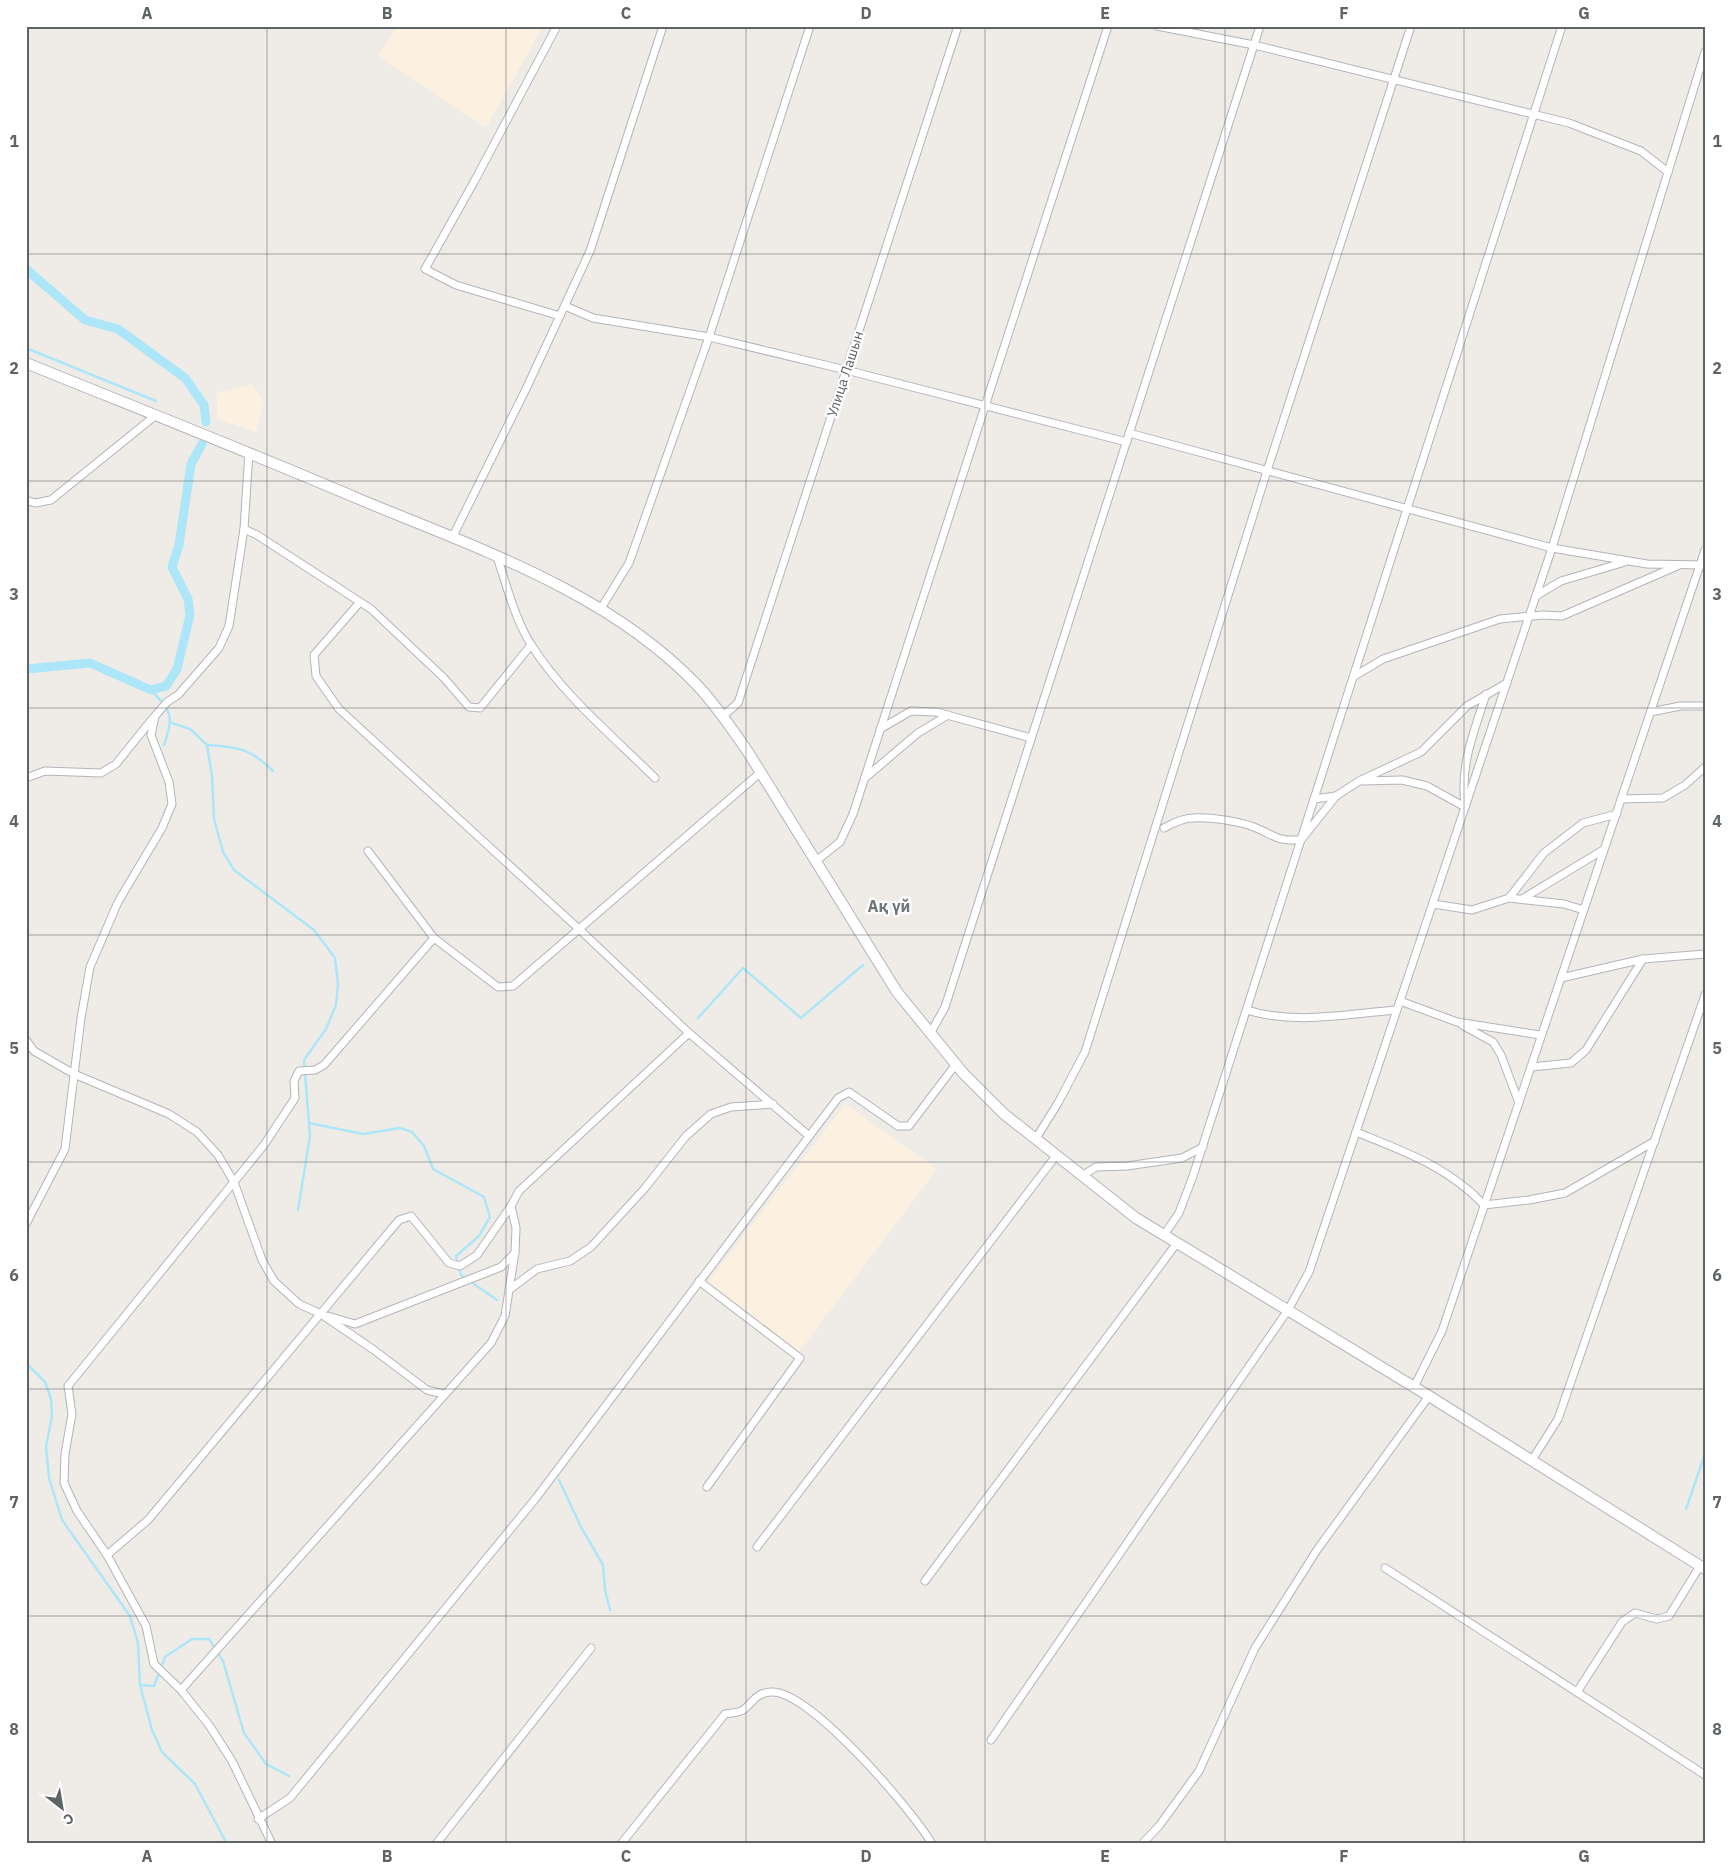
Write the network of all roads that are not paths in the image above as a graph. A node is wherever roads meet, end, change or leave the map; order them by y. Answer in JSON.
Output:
{"nodes":[{"id":1,"x":557,"y":26,"type":"edge"},
{"id":2,"x":663,"y":26,"type":"edge"},
{"id":3,"x":810,"y":26,"type":"edge"},
{"id":4,"x":958,"y":26,"type":"edge"},
{"id":5,"x":1108,"y":26,"type":"edge"},
{"id":6,"x":1157,"y":26,"type":"edge"},
{"id":7,"x":1260,"y":26,"type":"edge"},
{"id":8,"x":1411,"y":26,"type":"edge"},
{"id":9,"x":1562,"y":26,"type":"edge"},
{"id":10,"x":1254,"y":45,"type":"junction"},
{"id":11,"x":1705,"y":52,"type":"edge"},
{"id":12,"x":1394,"y":79,"type":"junction"},
{"id":13,"x":1533,"y":116,"type":"junction"},
{"id":14,"x":1668,"y":172,"type":"junction"},
{"id":15,"x":565,"y":306,"type":"junction"},
{"id":16,"x":560,"y":316,"type":"junction"},
{"id":17,"x":709,"y":337,"type":"junction"},
{"id":18,"x":26,"y":363,"type":"edge"},
{"id":19,"x":846,"y":370,"type":"junction"},
{"id":20,"x":985,"y":405,"type":"junction"},
{"id":21,"x":156,"y":415,"type":"junction"},
{"id":22,"x":1129,"y":433,"type":"junction"},
{"id":23,"x":1126,"y":442,"type":"junction"},
{"id":24,"x":248,"y":452,"type":"junction"},
{"id":25,"x":1268,"y":470,"type":"junction"},
{"id":26,"x":26,"y":500,"type":"edge"},
{"id":27,"x":1407,"y":508,"type":"junction"},
{"id":28,"x":244,"y":529,"type":"junction"},
{"id":29,"x":452,"y":538,"type":"junction"},
{"id":30,"x":1552,"y":548,"type":"junction"},
{"id":31,"x":1705,"y":550,"type":"edge"},
{"id":32,"x":497,"y":557,"type":"junction"},
{"id":33,"x":1628,"y":561,"type":"junction"},
{"id":34,"x":1704,"y":564,"type":"edge"},
{"id":35,"x":1680,"y":565,"type":"junction"},
{"id":36,"x":1536,"y":596,"type":"junction"},
{"id":37,"x":360,"y":602,"type":"junction"},
{"id":38,"x":600,"y":610,"type":"junction"},
{"id":39,"x":1527,"y":618,"type":"junction"},
{"id":40,"x":531,"y":645,"type":"junction"},
{"id":41,"x":1353,"y":678,"type":"junction"},
{"id":42,"x":1507,"y":683,"type":"junction"},
{"id":43,"x":1486,"y":694,"type":"junction"},
{"id":44,"x":1705,"y":706,"type":"edge"},
{"id":45,"x":1651,"y":712,"type":"junction"},
{"id":46,"x":948,"y":715,"type":"junction"},
{"id":47,"x":155,"y":716,"type":"junction"},
{"id":48,"x":723,"y":716,"type":"junction"},
{"id":49,"x":880,"y":729,"type":"junction"},
{"id":50,"x":1031,"y":738,"type":"junction"},
{"id":51,"x":1705,"y":766,"type":"edge"},
{"id":52,"x":761,"y":772,"type":"junction"},
{"id":53,"x":26,"y":778,"type":"edge"},
{"id":54,"x":655,"y":778,"type":"dead end"},
{"id":55,"x":864,"y":778,"type":"junction"},
{"id":56,"x":1359,"y":781,"type":"junction"},
{"id":57,"x":1336,"y":796,"type":"junction"},
{"id":58,"x":1314,"y":799,"type":"junction"},
{"id":59,"x":1622,"y":799,"type":"junction"},
{"id":60,"x":1465,"y":807,"type":"junction"},
{"id":61,"x":1616,"y":814,"type":"junction"},
{"id":62,"x":1164,"y":828,"type":"dead end"},
{"id":63,"x":1301,"y":840,"type":"junction"},
{"id":64,"x":1603,"y":850,"type":"junction"},
{"id":65,"x":368,"y":851,"type":"dead end"},
{"id":66,"x":816,"y":861,"type":"junction"},
{"id":67,"x":1509,"y":898,"type":"junction"},
{"id":68,"x":1522,"y":899,"type":"junction"},
{"id":69,"x":1433,"y":904,"type":"junction"},
{"id":70,"x":1584,"y":910,"type":"junction"},
{"id":71,"x":580,"y":929,"type":"junction"},
{"id":72,"x":434,"y":938,"type":"junction"},
{"id":73,"x":1705,"y":954,"type":"edge"},
{"id":74,"x":1643,"y":959,"type":"junction"},
{"id":75,"x":1561,"y":978,"type":"junction"},
{"id":76,"x":1705,"y":995,"type":"edge"},
{"id":77,"x":1400,"y":1001,"type":"junction"},
{"id":78,"x":1247,"y":1010,"type":"junction"},
{"id":79,"x":1396,"y":1010,"type":"junction"},
{"id":80,"x":1457,"y":1022,"type":"junction"},
{"id":81,"x":689,"y":1033,"type":"junction"},
{"id":82,"x":930,"y":1034,"type":"junction"},
{"id":83,"x":1540,"y":1035,"type":"junction"},
{"id":84,"x":26,"y":1040,"type":"edge"},
{"id":85,"x":956,"y":1064,"type":"junction"},
{"id":86,"x":1531,"y":1067,"type":"junction"},
{"id":87,"x":74,"y":1074,"type":"junction"},
{"id":88,"x":1519,"y":1103,"type":"junction"},
{"id":89,"x":774,"y":1104,"type":"junction"},
{"id":90,"x":1356,"y":1132,"type":"junction"},
{"id":91,"x":808,"y":1136,"type":"junction"},
{"id":92,"x":1035,"y":1140,"type":"junction"},
{"id":93,"x":1654,"y":1140,"type":"junction"},
{"id":94,"x":1203,"y":1147,"type":"junction"},
{"id":95,"x":1055,"y":1157,"type":"junction"},
{"id":96,"x":1082,"y":1176,"type":"junction"},
{"id":97,"x":234,"y":1182,"type":"junction"},
{"id":98,"x":1484,"y":1205,"type":"junction"},
{"id":99,"x":511,"y":1206,"type":"junction"},
{"id":100,"x":26,"y":1224,"type":"edge"},
{"id":101,"x":1164,"y":1235,"type":"junction"},
{"id":102,"x":1177,"y":1243,"type":"junction"},
{"id":103,"x":515,"y":1252,"type":"junction"},
{"id":104,"x":699,"y":1281,"type":"junction"},
{"id":105,"x":509,"y":1290,"type":"junction"},
{"id":106,"x":1288,"y":1310,"type":"junction"},
{"id":107,"x":321,"y":1314,"type":"junction"},
{"id":108,"x":1414,"y":1387,"type":"junction"},
{"id":109,"x":444,"y":1394,"type":"junction"},
{"id":110,"x":1430,"y":1396,"type":"junction"},
{"id":111,"x":1532,"y":1460,"type":"junction"},
{"id":112,"x":707,"y":1487,"type":"dead end"},
{"id":113,"x":757,"y":1547,"type":"dead end"},
{"id":114,"x":107,"y":1556,"type":"junction"},
{"id":115,"x":1385,"y":1568,"type":"dead end"},
{"id":116,"x":1702,"y":1568,"type":"edge"},
{"id":117,"x":925,"y":1581,"type":"dead end"},
{"id":118,"x":591,"y":1648,"type":"dead end"},
{"id":119,"x":181,"y":1690,"type":"junction"},
{"id":120,"x":1577,"y":1692,"type":"junction"},
{"id":121,"x":991,"y":1740,"type":"dead end"},
{"id":122,"x":1705,"y":1775,"type":"edge"},
{"id":123,"x":258,"y":1819,"type":"junction"},
{"id":124,"x":272,"y":1844,"type":"edge"},
{"id":125,"x":436,"y":1844,"type":"edge"},
{"id":126,"x":621,"y":1844,"type":"edge"},
{"id":127,"x":932,"y":1844,"type":"edge"},
{"id":128,"x":1142,"y":1844,"type":"edge"}],
"edges":[{"from":1,"to":16,"type":"street"},
{"from":2,"to":15,"type":"street"},
{"from":3,"to":17,"type":"street"},
{"from":4,"to":19,"type":"street","name":"Улица Лашын"},
{"from":5,"to":20,"type":"street"},
{"from":6,"to":10,"type":"street"},
{"from":7,"to":10,"type":"street"},
{"from":8,"to":12,"type":"street"},
{"from":9,"to":13,"type":"street"},
{"from":10,"to":12,"type":"street"},
{"from":10,"to":22,"type":"street"},
{"from":11,"to":14,"type":"street"},
{"from":12,"to":13,"type":"street"},
{"from":12,"to":25,"type":"street"},
{"from":13,"to":14,"type":"street"},
{"from":13,"to":27,"type":"street"},
{"from":14,"to":30,"type":"street"},
{"from":15,"to":16,"type":"street"},
{"from":15,"to":17,"type":"street"},
{"from":16,"to":29,"type":"street"},
{"from":17,"to":19,"type":"street"},
{"from":17,"to":38,"type":"street"},
{"from":18,"to":21,"type":"main road"},
{"from":19,"to":20,"type":"street"},
{"from":19,"to":48,"type":"street","name":"Улица Лашын"},
{"from":20,"to":23,"type":"street"},
{"from":20,"to":49,"type":"street"},
{"from":21,"to":24,"type":"main road"},
{"from":21,"to":26,"type":"street"},
{"from":22,"to":23,"type":"street"},
{"from":22,"to":25,"type":"street"},
{"from":23,"to":50,"type":"street"},
{"from":24,"to":28,"type":"street"},
{"from":24,"to":29,"type":"main road"},
{"from":25,"to":27,"type":"street"},
{"from":25,"to":92,"type":"street"},
{"from":27,"to":30,"type":"street"},
{"from":27,"to":41,"type":"street"},
{"from":28,"to":37,"type":"street"},
{"from":28,"to":47,"type":"street"},
{"from":29,"to":32,"type":"main road"},
{"from":30,"to":33,"type":"street"},
{"from":30,"to":36,"type":"street"},
{"from":31,"to":34,"type":"street"},
{"from":32,"to":38,"type":"main road"},
{"from":32,"to":40,"type":"street"},
{"from":33,"to":35,"type":"street"},
{"from":33,"to":36,"type":"street"},
{"from":34,"to":35,"type":"street"},
{"from":34,"to":45,"type":"street"},
{"from":35,"to":39,"type":"street"},
{"from":36,"to":39,"type":"street"},
{"from":37,"to":40,"type":"street"},
{"from":37,"to":71,"type":"street"},
{"from":38,"to":48,"type":"main road"},
{"from":39,"to":41,"type":"street"},
{"from":39,"to":42,"type":"street"},
{"from":40,"to":54,"type":"street"},
{"from":41,"to":58,"type":"street"},
{"from":42,"to":43,"type":"street"},
{"from":42,"to":60,"type":"street"},
{"from":43,"to":56,"type":"street"},
{"from":43,"to":60,"type":"street"},
{"from":44,"to":45,"type":"street"},
{"from":45,"to":59,"type":"street"},
{"from":46,"to":49,"type":"street"},
{"from":46,"to":50,"type":"street"},
{"from":46,"to":55,"type":"street"},
{"from":47,"to":53,"type":"street"},
{"from":47,"to":87,"type":"street"},
{"from":48,"to":52,"type":"main road"},
{"from":49,"to":55,"type":"street"},
{"from":50,"to":82,"type":"street"},
{"from":51,"to":59,"type":"street"},
{"from":52,"to":66,"type":"main road"},
{"from":52,"to":71,"type":"street"},
{"from":55,"to":66,"type":"street"},
{"from":56,"to":57,"type":"street"},
{"from":56,"to":60,"type":"street"},
{"from":57,"to":58,"type":"street"},
{"from":57,"to":63,"type":"street"},
{"from":58,"to":63,"type":"street"},
{"from":59,"to":61,"type":"street"},
{"from":60,"to":69,"type":"street"},
{"from":61,"to":64,"type":"street"},
{"from":61,"to":67,"type":"street"},
{"from":62,"to":63,"type":"street"},
{"from":63,"to":78,"type":"street"},
{"from":64,"to":68,"type":"street"},
{"from":64,"to":70,"type":"street"},
{"from":65,"to":72,"type":"street"},
{"from":66,"to":82,"type":"main road"},
{"from":67,"to":68,"type":"street"},
{"from":67,"to":69,"type":"street"},
{"from":68,"to":70,"type":"street"},
{"from":69,"to":77,"type":"street"},
{"from":70,"to":75,"type":"street"},
{"from":71,"to":72,"type":"street"},
{"from":71,"to":81,"type":"street"},
{"from":72,"to":97,"type":"street"},
{"from":73,"to":74,"type":"street"},
{"from":74,"to":75,"type":"street"},
{"from":74,"to":86,"type":"street"},
{"from":75,"to":83,"type":"street"},
{"from":76,"to":93,"type":"street"},
{"from":77,"to":79,"type":"street"},
{"from":77,"to":80,"type":"street"},
{"from":78,"to":79,"type":"street"},
{"from":78,"to":94,"type":"street"},
{"from":79,"to":90,"type":"street"},
{"from":80,"to":83,"type":"street"},
{"from":80,"to":88,"type":"street"},
{"from":81,"to":89,"type":"street"},
{"from":81,"to":99,"type":"street"},
{"from":82,"to":85,"type":"main road"},
{"from":83,"to":86,"type":"street"},
{"from":84,"to":87,"type":"street"},
{"from":85,"to":91,"type":"street"},
{"from":85,"to":92,"type":"main road"},
{"from":86,"to":88,"type":"street"},
{"from":87,"to":97,"type":"street"},
{"from":87,"to":100,"type":"street"},
{"from":88,"to":98,"type":"street"},
{"from":89,"to":91,"type":"street"},
{"from":89,"to":105,"type":"street"},
{"from":90,"to":98,"type":"street"},
{"from":90,"to":106,"type":"street"},
{"from":91,"to":104,"type":"street"},
{"from":92,"to":95,"type":"main road"},
{"from":93,"to":98,"type":"street"},
{"from":93,"to":111,"type":"street"},
{"from":94,"to":96,"type":"street"},
{"from":94,"to":101,"type":"street"},
{"from":95,"to":96,"type":"main road"},
{"from":95,"to":113,"type":"street"},
{"from":96,"to":101,"type":"main road"},
{"from":97,"to":107,"type":"street"},
{"from":97,"to":114,"type":"street"},
{"from":98,"to":108,"type":"street"},
{"from":99,"to":103,"type":"street"},
{"from":99,"to":107,"type":"street"},
{"from":101,"to":102,"type":"main road"},
{"from":102,"to":106,"type":"main road"},
{"from":102,"to":117,"type":"street"},
{"from":103,"to":105,"type":"street"},
{"from":103,"to":107,"type":"street"},
{"from":104,"to":112,"type":"street"},
{"from":104,"to":123,"type":"street"},
{"from":105,"to":109,"type":"street"},
{"from":106,"to":108,"type":"main road"},
{"from":106,"to":121,"type":"street"},
{"from":107,"to":109,"type":"street"},
{"from":107,"to":114,"type":"street"},
{"from":108,"to":110,"type":"main road"},
{"from":109,"to":119,"type":"street"},
{"from":110,"to":111,"type":"main road"},
{"from":110,"to":128,"type":"street"},
{"from":111,"to":116,"type":"main road"},
{"from":114,"to":119,"type":"street"},
{"from":115,"to":120,"type":"street"},
{"from":116,"to":120,"type":"street"},
{"from":118,"to":125,"type":"street"},
{"from":119,"to":123,"type":"street"},
{"from":120,"to":122,"type":"street"},
{"from":123,"to":124,"type":"street"},
{"from":126,"to":127,"type":"street"}]}
